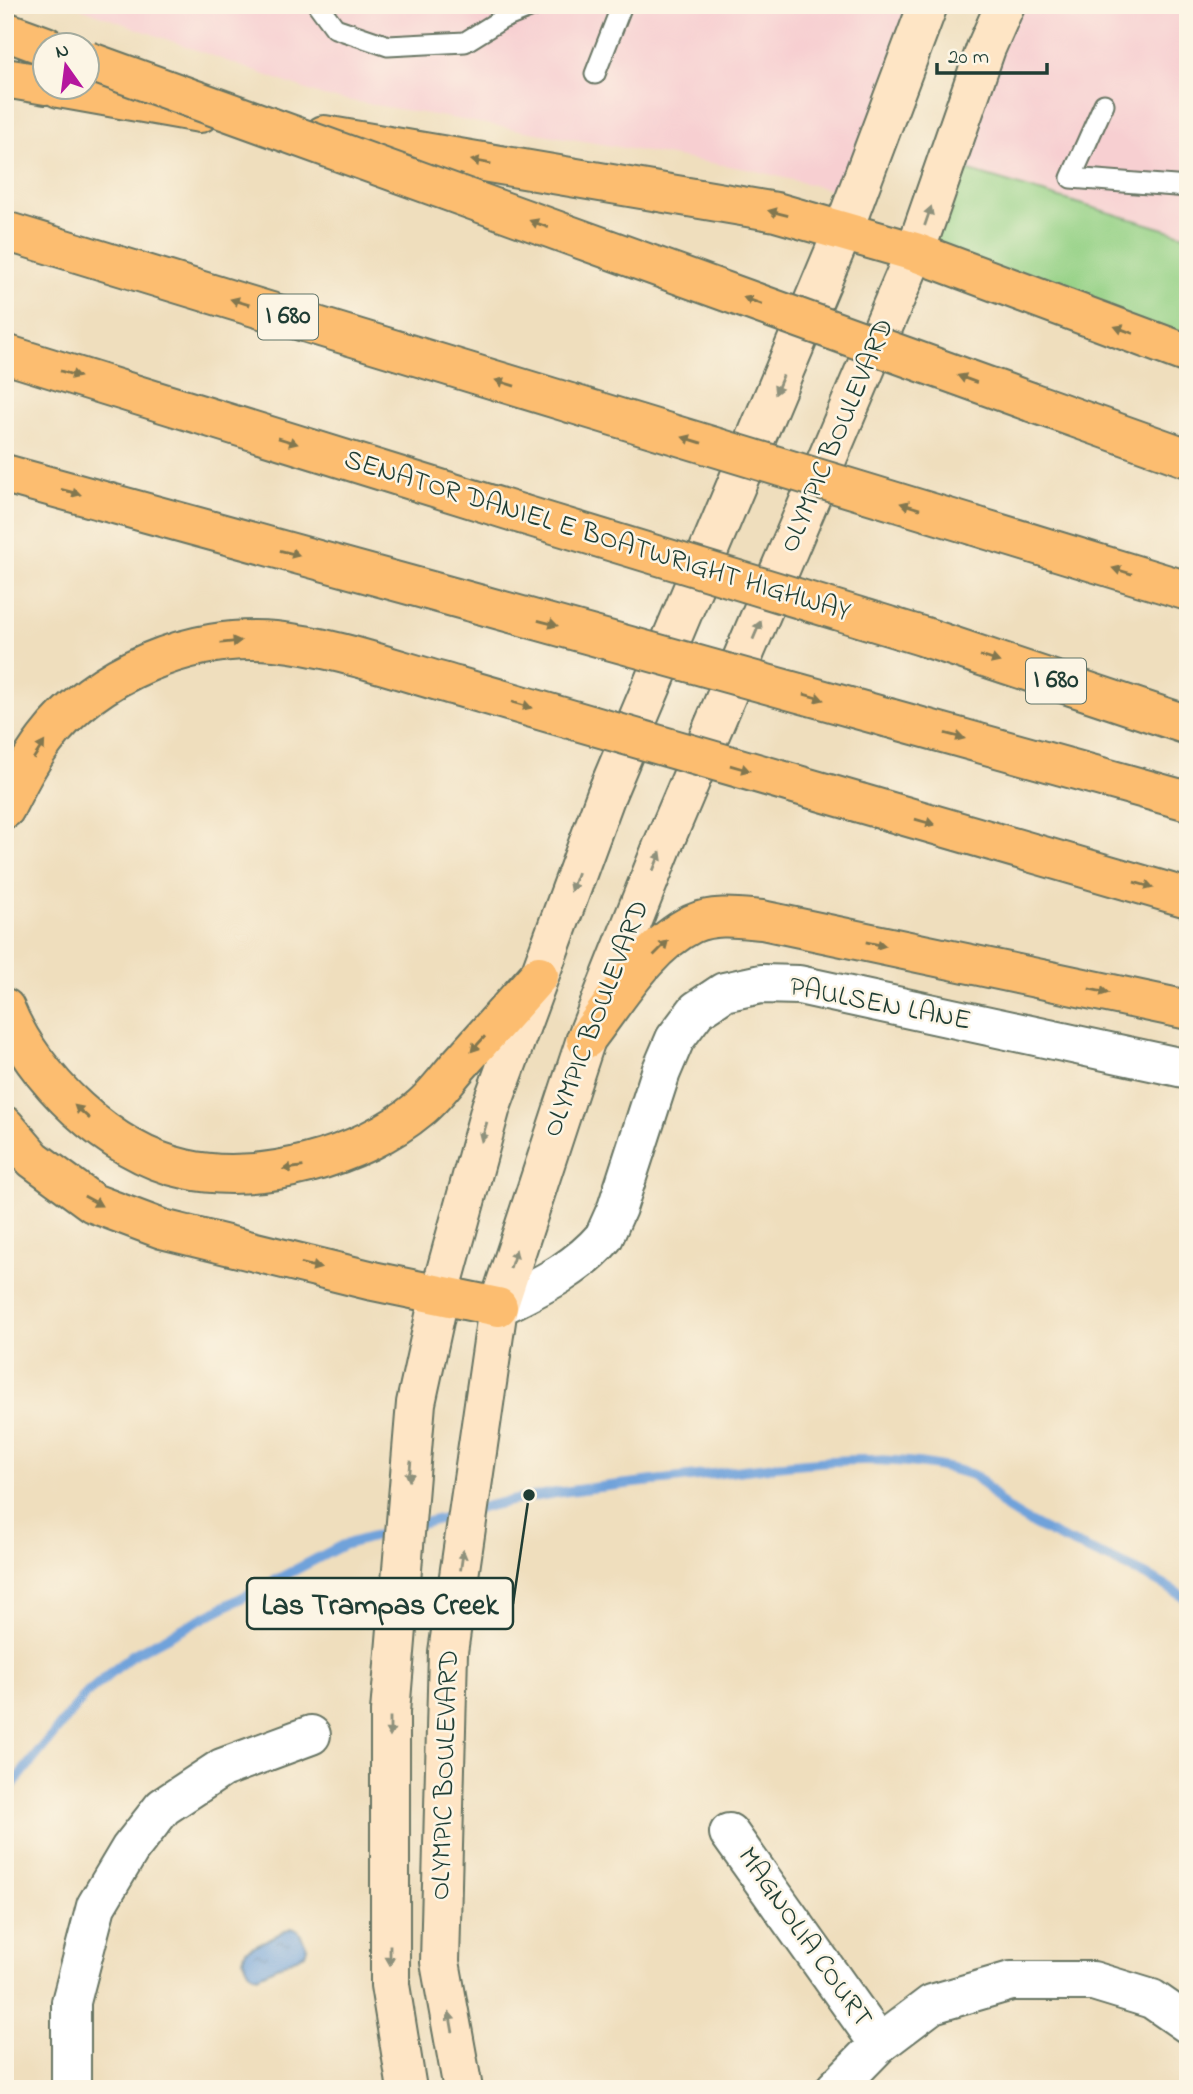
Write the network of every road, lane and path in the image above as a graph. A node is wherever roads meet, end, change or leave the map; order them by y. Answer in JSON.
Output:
{"nodes":[{"id":1,"x":318,"y":5,"type":"edge"},
{"id":2,"x":537,"y":5,"type":"edge"},
{"id":3,"x":622,"y":5,"type":"edge"},
{"id":4,"x":928,"y":5,"type":"edge"},
{"id":5,"x":1004,"y":5,"type":"edge"},
{"id":6,"x":5,"y":31,"type":"edge"},
{"id":7,"x":32,"y":41,"type":"edge"},
{"id":8,"x":102,"y":66,"type":"edge"},
{"id":9,"x":595,"y":74,"type":"dead end"},
{"id":10,"x":5,"y":78,"type":"edge"},
{"id":11,"x":32,"y":83,"type":"edge"},
{"id":12,"x":102,"y":95,"type":"edge"},
{"id":13,"x":1104,"y":104,"type":"dead end"},
{"id":14,"x":1188,"y":187,"type":"edge"},
{"id":15,"x":5,"y":231,"type":"edge"},
{"id":16,"x":843,"y":231,"type":"junction"},
{"id":17,"x":915,"y":252,"type":"junction"},
{"id":18,"x":5,"y":354,"type":"edge"},
{"id":19,"x":1188,"y":354,"type":"edge"},
{"id":20,"x":1188,"y":458,"type":"edge"},
{"id":21,"x":5,"y":474,"type":"edge"},
{"id":22,"x":1188,"y":591,"type":"edge"},
{"id":23,"x":1188,"y":725,"type":"edge"},
{"id":24,"x":1188,"y":801,"type":"edge"},
{"id":25,"x":5,"y":809,"type":"edge"},
{"id":26,"x":1188,"y":898,"type":"edge"},
{"id":27,"x":539,"y":975,"type":"junction"},
{"id":28,"x":5,"y":1008,"type":"edge"},
{"id":29,"x":1188,"y":1010,"type":"edge"},
{"id":30,"x":586,"y":1039,"type":"junction"},
{"id":31,"x":1188,"y":1069,"type":"edge"},
{"id":32,"x":5,"y":1126,"type":"edge"},
{"id":33,"x":440,"y":1293,"type":"junction"},
{"id":34,"x":498,"y":1307,"type":"junction"},
{"id":35,"x":311,"y":1735,"type":"dead end"},
{"id":36,"x":729,"y":1833,"type":"dead end"},
{"id":37,"x":1188,"y":2024,"type":"edge"},
{"id":38,"x":879,"y":2044,"type":"junction"},
{"id":39,"x":71,"y":2089,"type":"edge"},
{"id":40,"x":407,"y":2089,"type":"edge"},
{"id":41,"x":463,"y":2089,"type":"edge"},
{"id":42,"x":835,"y":2089,"type":"edge"}],
"edges":[{"from":1,"to":2,"type":"lane"},
{"from":3,"to":9,"type":"lane"},
{"from":4,"to":16,"type":"main road","name":"OLYMPIC BOULEVARD"},
{"from":17,"to":5,"type":"main road","name":"OLYMPIC BOULEVARD","one_way":true},
{"from":6,"to":7,"type":"highway"},
{"from":20,"to":8,"type":"highway","one_way":true,"bridge":true},
{"from":10,"to":11,"type":"highway"},
{"from":16,"to":12,"type":"highway","one_way":true},
{"from":13,"to":14,"type":"lane"},
{"from":22,"to":15,"type":"highway","number":"I 680","one_way":true,"bridge":true},
{"from":16,"to":17,"type":"highway"},
{"from":16,"to":27,"type":"main road","name":"OLYMPIC BOULEVARD","one_way":true},
{"from":19,"to":17,"type":"highway","one_way":true},
{"from":30,"to":17,"type":"main road","name":"OLYMPIC BOULEVARD","one_way":true},
{"from":18,"to":23,"type":"highway","name":"SENATOR DANIEL E BOATWRIGHT HIGHWAY","number":"I 680","one_way":true,"bridge":true},
{"from":21,"to":24,"type":"highway","one_way":true,"bridge":true},
{"from":25,"to":26,"type":"highway","one_way":true,"bridge":true},
{"from":27,"to":28,"type":"highway","one_way":true},
{"from":27,"to":33,"type":"main road","name":"OLYMPIC BOULEVARD","one_way":true},
{"from":30,"to":29,"type":"highway","one_way":true},
{"from":34,"to":30,"type":"main road","name":"OLYMPIC BOULEVARD","one_way":true},
{"from":31,"to":34,"type":"street","name":"PAULSEN LANE"},
{"from":32,"to":33,"type":"highway","one_way":true},
{"from":33,"to":34,"type":"highway"},
{"from":33,"to":40,"type":"main road","name":"OLYMPIC BOULEVARD","one_way":true},
{"from":41,"to":34,"type":"main road","name":"OLYMPIC BOULEVARD","one_way":true},
{"from":35,"to":39,"type":"street"},
{"from":36,"to":38,"type":"street","name":"MAGNOLIA COURT"},
{"from":37,"to":38,"type":"street"},
{"from":38,"to":42,"type":"street"}]}
